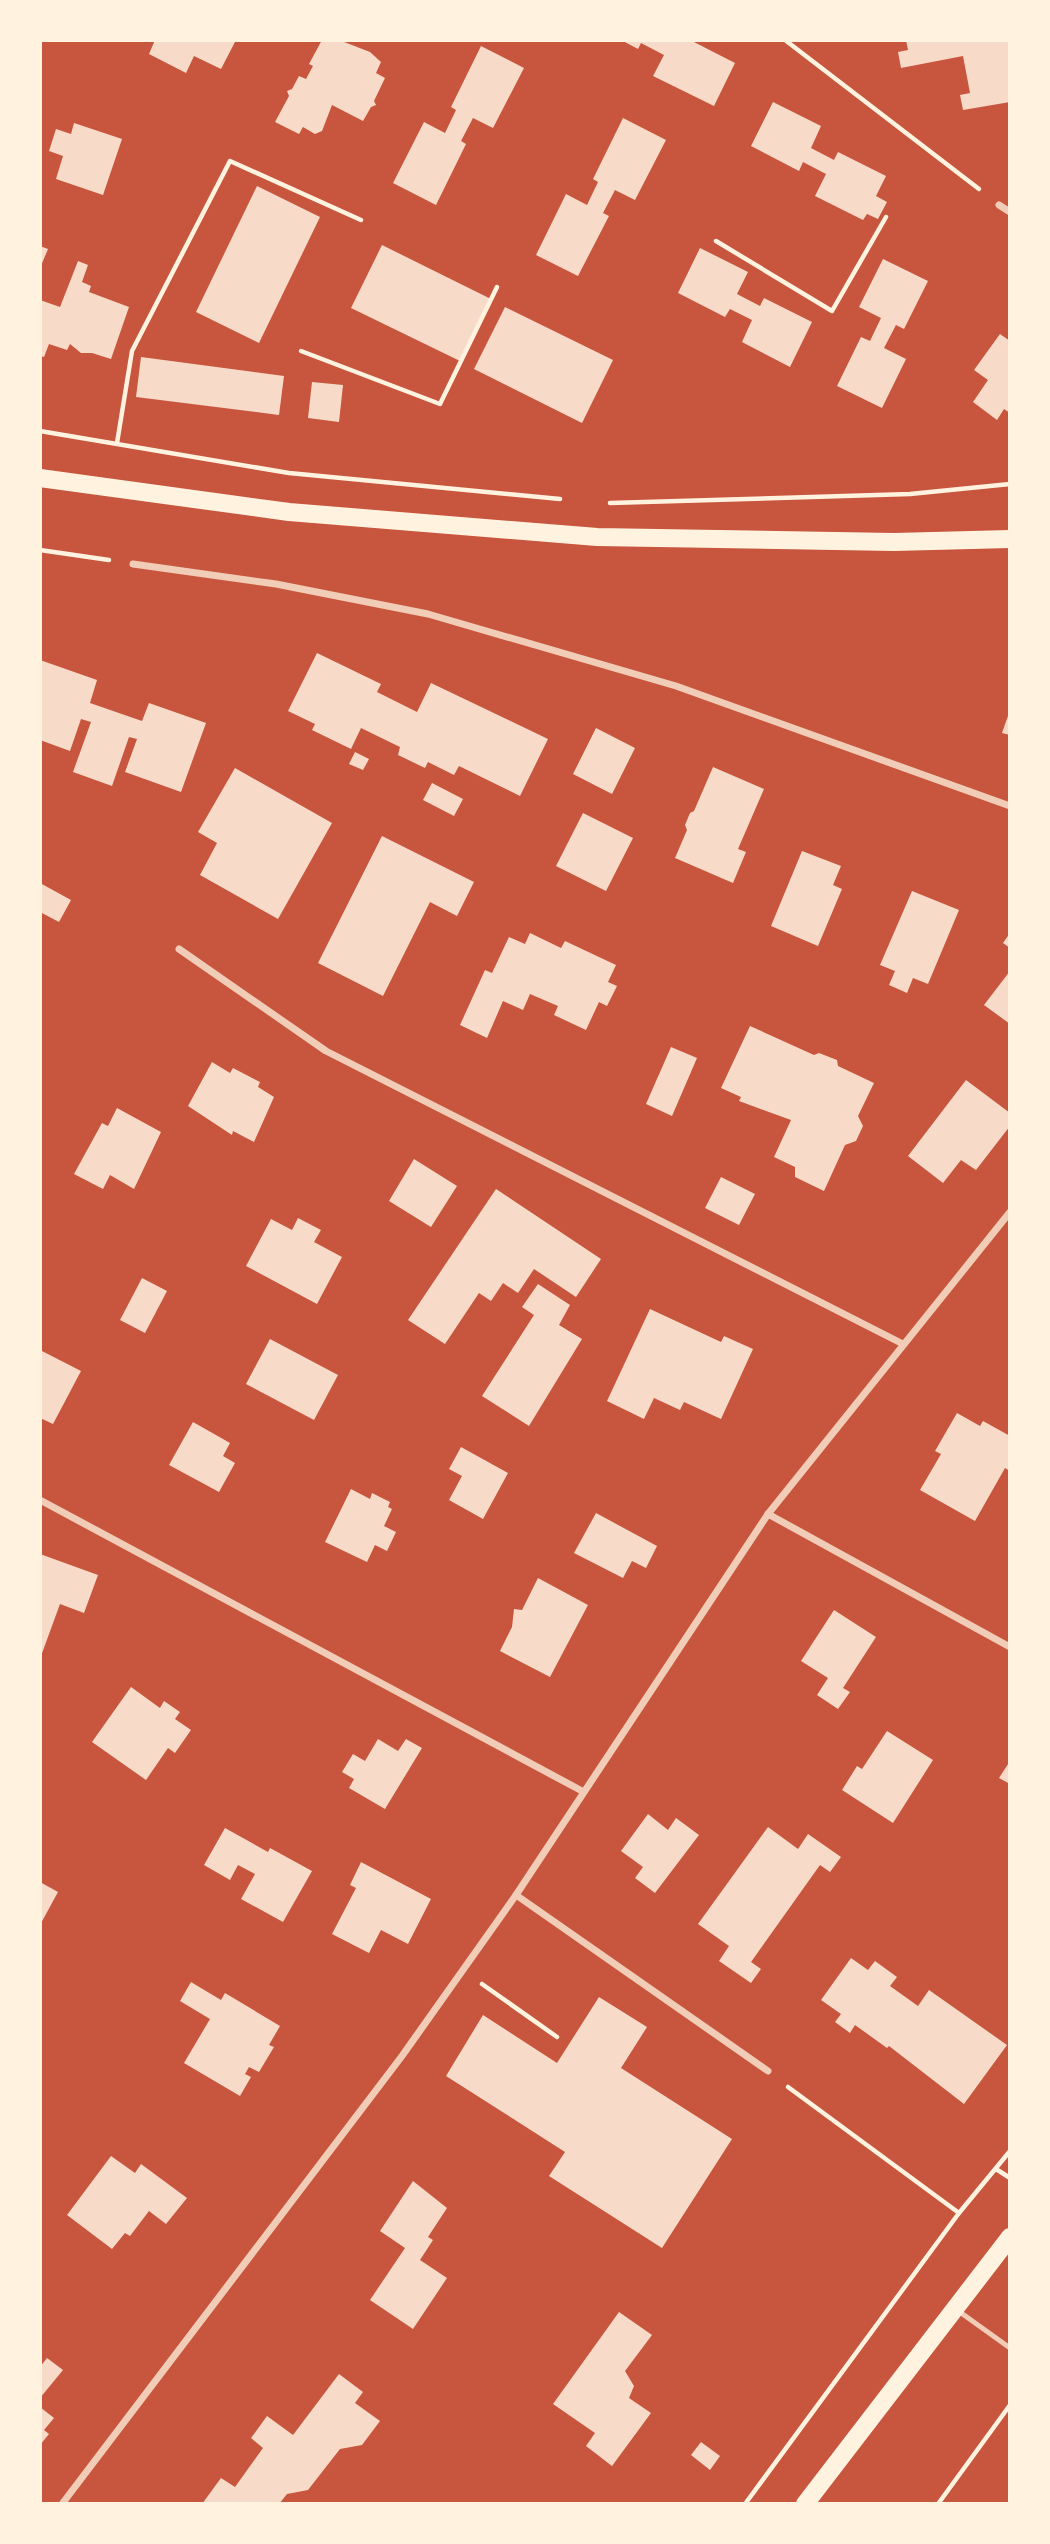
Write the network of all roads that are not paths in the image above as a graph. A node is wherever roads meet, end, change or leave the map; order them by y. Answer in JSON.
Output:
{"nodes":[{"id":1,"x":999,"y":205,"type":"road end"},
{"id":2,"x":1010,"y":212,"type":"edge"},
{"id":3,"x":40,"y":478,"type":"edge"},
{"id":4,"x":1007,"y":538,"type":"edge"},
{"id":5,"x":133,"y":564,"type":"road end"},
{"id":6,"x":1010,"y":806,"type":"edge"},
{"id":7,"x":179,"y":949,"type":"dead end"},
{"id":8,"x":1010,"y":1212,"type":"edge"},
{"id":9,"x":903,"y":1345,"type":"junction"},
{"id":10,"x":40,"y":1500,"type":"edge"},
{"id":11,"x":768,"y":1514,"type":"junction"},
{"id":12,"x":1010,"y":1647,"type":"edge"},
{"id":13,"x":582,"y":1790,"type":"junction"},
{"id":14,"x":516,"y":1895,"type":"junction"},
{"id":15,"x":768,"y":2071,"type":"road end"},
{"id":16,"x":1010,"y":2237,"type":"edge"},
{"id":17,"x":957,"y":2310,"type":"junction"},
{"id":18,"x":1010,"y":2348,"type":"edge"},
{"id":19,"x":62,"y":2504,"type":"edge"},
{"id":20,"x":805,"y":2504,"type":"edge"}],
"edges":[{"from":1,"to":2,"type":"street"},
{"from":3,"to":4,"type":"main road"},
{"from":5,"to":6,"type":"street"},
{"from":7,"to":9,"type":"street"},
{"from":8,"to":9,"type":"street"},
{"from":9,"to":11,"type":"street"},
{"from":10,"to":13,"type":"street"},
{"from":11,"to":12,"type":"street"},
{"from":11,"to":13,"type":"street"},
{"from":13,"to":14,"type":"street"},
{"from":14,"to":15,"type":"street"},
{"from":14,"to":19,"type":"street"},
{"from":16,"to":17,"type":"main road"},
{"from":17,"to":18,"type":"lane"},
{"from":17,"to":20,"type":"main road"}]}
